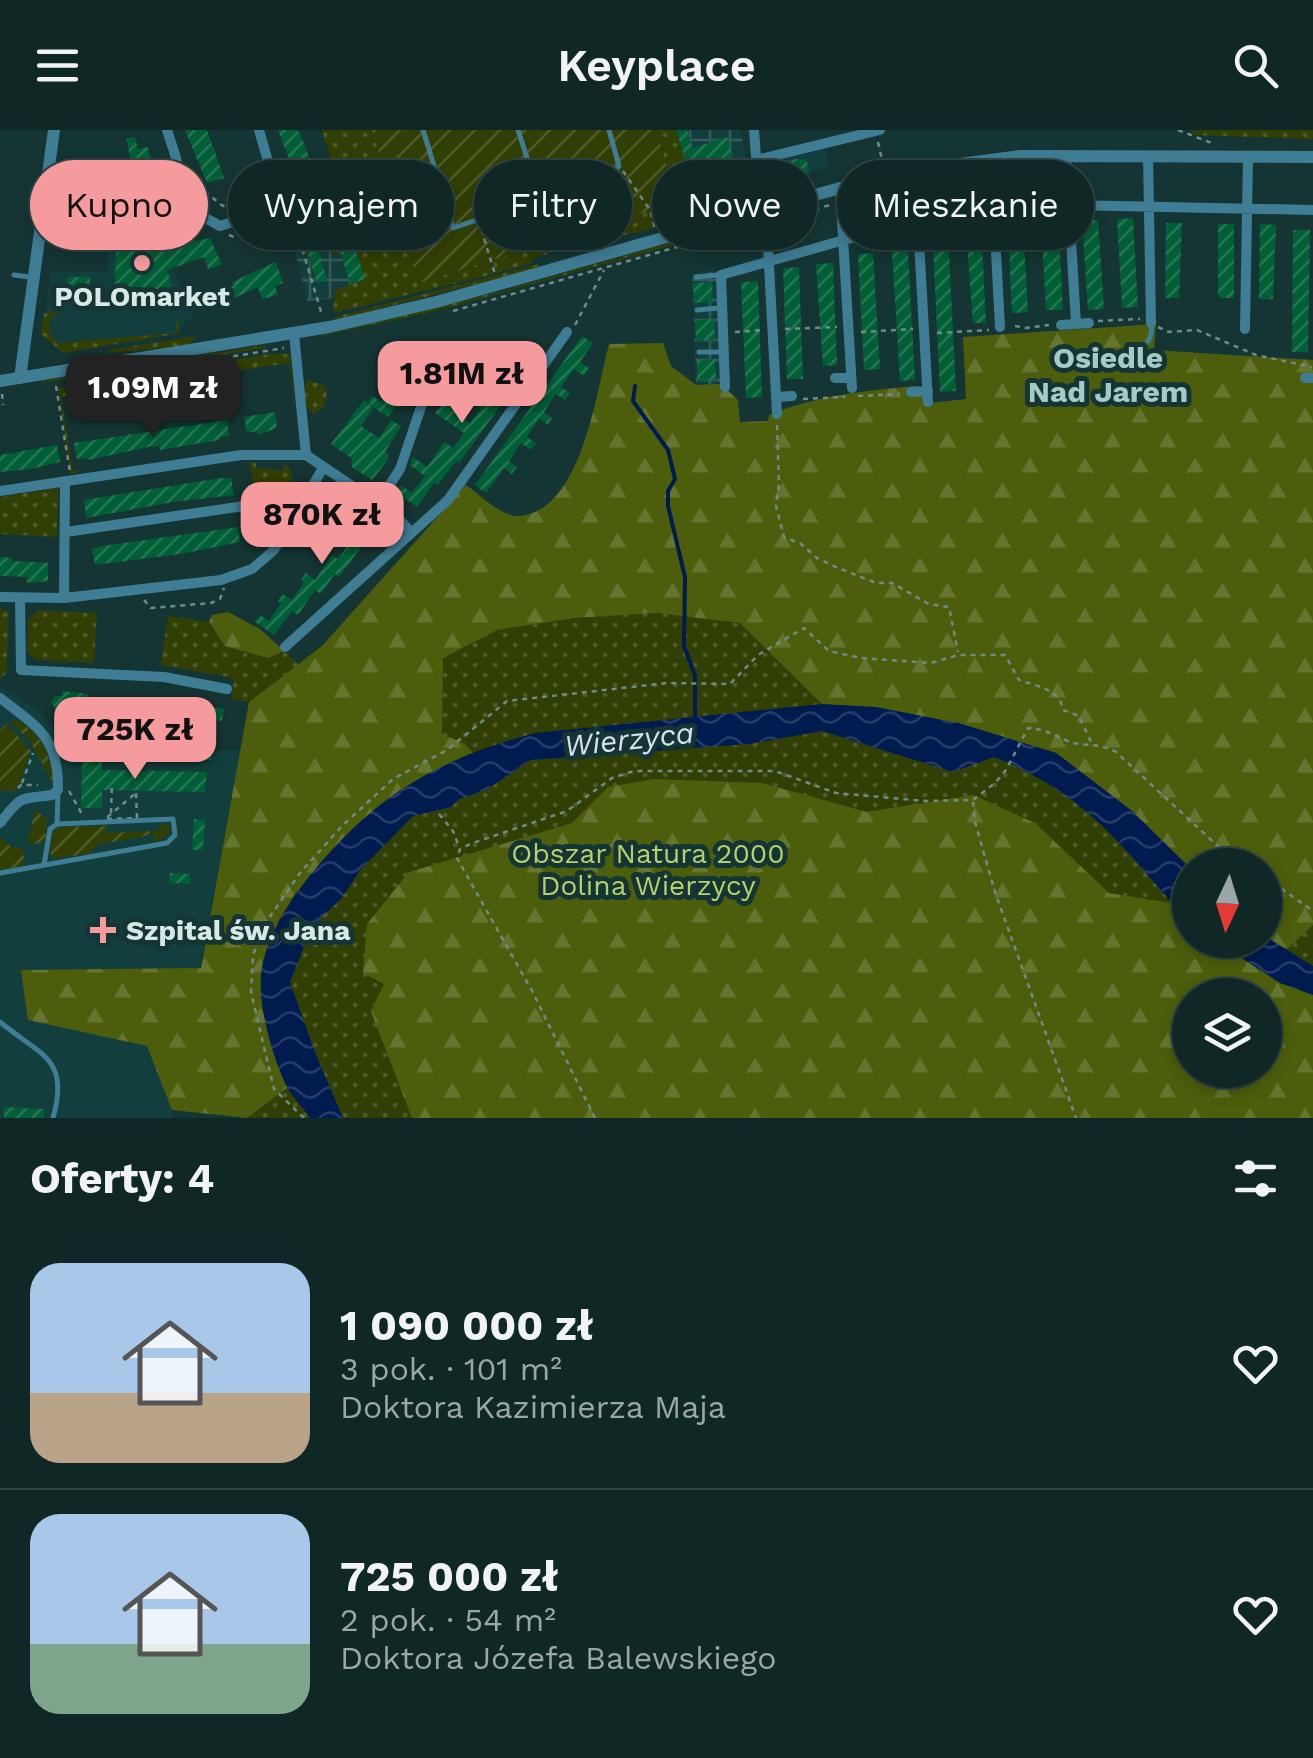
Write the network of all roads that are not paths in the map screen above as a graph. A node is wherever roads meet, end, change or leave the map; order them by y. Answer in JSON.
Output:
{"nodes":[{"id":1,"x":54,"y":130,"type":"edge"},
{"id":2,"x":167,"y":130,"type":"edge"},
{"id":3,"x":259,"y":130,"type":"edge"},
{"id":4,"x":423,"y":130,"type":"edge"},
{"id":5,"x":518,"y":130,"type":"edge"},
{"id":6,"x":609,"y":130,"type":"edge"},
{"id":7,"x":754,"y":130,"type":"edge"},
{"id":8,"x":878,"y":130,"type":"edge"},
{"id":9,"x":1148,"y":156,"type":"junction"},
{"id":10,"x":1248,"y":157,"type":"junction"},
{"id":11,"x":1313,"y":157,"type":"edge"},
{"id":12,"x":50,"y":160,"type":"edge"},
{"id":13,"x":175,"y":160,"type":"edge"},
{"id":14,"x":528,"y":160,"type":"edge"},
{"id":15,"x":617,"y":160,"type":"edge"},
{"id":16,"x":756,"y":160,"type":"joint"},
{"id":17,"x":1083,"y":160,"type":"edge"},
{"id":18,"x":1094,"y":206,"type":"edge"},
{"id":19,"x":1149,"y":209,"type":"junction"},
{"id":20,"x":1247,"y":209,"type":"junction"},
{"id":21,"x":1313,"y":210,"type":"edge"},
{"id":22,"x":208,"y":219,"type":"edge"},
{"id":23,"x":474,"y":220,"type":"edge"},
{"id":24,"x":837,"y":240,"type":"edge"},
{"id":25,"x":652,"y":244,"type":"edge"},
{"id":26,"x":37,"y":250,"type":"edge"},
{"id":27,"x":769,"y":250,"type":"edge"},
{"id":28,"x":845,"y":250,"type":"edge"},
{"id":29,"x":920,"y":250,"type":"edge"},
{"id":30,"x":995,"y":250,"type":"edge"},
{"id":31,"x":1072,"y":250,"type":"edge"},
{"id":32,"x":770,"y":259,"type":"junction"},
{"id":33,"x":14,"y":275,"type":"dead end"},
{"id":34,"x":721,"y":275,"type":"junction"},
{"id":35,"x":696,"y":276,"type":"dead end"},
{"id":36,"x":33,"y":277,"type":"junction"},
{"id":37,"x":722,"y":308,"type":"junction"},
{"id":38,"x":697,"y":310,"type":"dead end"},
{"id":39,"x":1166,"y":311,"type":"dead end"},
{"id":40,"x":1230,"y":312,"type":"dead end"},
{"id":41,"x":1246,"y":312,"type":"junction"},
{"id":42,"x":1151,"y":318,"type":"junction"},
{"id":43,"x":1089,"y":323,"type":"road end"},
{"id":44,"x":1060,"y":324,"type":"road end"},
{"id":45,"x":1076,"y":324,"type":"junction"},
{"id":46,"x":1016,"y":326,"type":"road end"},
{"id":47,"x":1246,"y":329,"type":"dead end"},
{"id":48,"x":567,"y":332,"type":"road end"},
{"id":49,"x":294,"y":334,"type":"junction"},
{"id":50,"x":699,"y":352,"type":"dead end"},
{"id":51,"x":724,"y":352,"type":"junction"},
{"id":52,"x":1121,"y":358,"type":"dead end"},
{"id":53,"x":450,"y":361,"type":"dead end"},
{"id":54,"x":20,"y":378,"type":"junction"},
{"id":55,"x":835,"y":378,"type":"dead end"},
{"id":56,"x":0,"y":381,"type":"edge"},
{"id":57,"x":725,"y":387,"type":"dead end"},
{"id":58,"x":911,"y":392,"type":"dead end"},
{"id":59,"x":792,"y":396,"type":"dead end"},
{"id":60,"x":776,"y":397,"type":"junction"},
{"id":61,"x":777,"y":414,"type":"road end"},
{"id":62,"x":306,"y":454,"type":"junction"},
{"id":63,"x":323,"y":468,"type":"junction"},
{"id":64,"x":68,"y":481,"type":"junction"},
{"id":65,"x":0,"y":491,"type":"edge"},
{"id":66,"x":306,"y":498,"type":"junction"},
{"id":67,"x":377,"y":504,"type":"junction"},
{"id":68,"x":66,"y":532,"type":"junction"},
{"id":69,"x":410,"y":532,"type":"junction"},
{"id":70,"x":0,"y":597,"type":"edge"},
{"id":71,"x":20,"y":598,"type":"junction"},
{"id":72,"x":64,"y":598,"type":"junction"},
{"id":73,"x":285,"y":646,"type":"dead end"},
{"id":74,"x":227,"y":689,"type":"dead end"},
{"id":75,"x":0,"y":698,"type":"edge"},
{"id":76,"x":58,"y":790,"type":"junction"},
{"id":77,"x":0,"y":823,"type":"edge"},
{"id":78,"x":57,"y":824,"type":"junction"},
{"id":79,"x":44,"y":865,"type":"junction"},
{"id":80,"x":0,"y":873,"type":"edge"},
{"id":81,"x":0,"y":1022,"type":"edge"},
{"id":82,"x":53,"y":1118,"type":"edge"}],
"edges":[{"from":1,"to":12,"type":"street"},
{"from":2,"to":13,"type":"street"},
{"from":3,"to":22,"type":"street"},
{"from":4,"to":23,"type":"lane"},
{"from":5,"to":14,"type":"lane"},
{"from":6,"to":15,"type":"lane"},
{"from":7,"to":16,"type":"street"},
{"from":8,"to":16,"type":"street"},
{"from":9,"to":10,"type":"street"},
{"from":9,"to":17,"type":"street"},
{"from":9,"to":19,"type":"street"},
{"from":10,"to":11,"type":"street"},
{"from":10,"to":20,"type":"street"},
{"from":18,"to":19,"type":"street"},
{"from":19,"to":20,"type":"street"},
{"from":19,"to":42,"type":"street"},
{"from":20,"to":21,"type":"street"},
{"from":20,"to":41,"type":"street"},
{"from":24,"to":32,"type":"street"},
{"from":25,"to":49,"type":"street"},
{"from":26,"to":36,"type":"street"},
{"from":27,"to":32,"type":"street"},
{"from":28,"to":55,"type":"street"},
{"from":29,"to":58,"type":"street"},
{"from":30,"to":46,"type":"street"},
{"from":31,"to":45,"type":"street"},
{"from":32,"to":34,"type":"street"},
{"from":32,"to":60,"type":"street"},
{"from":33,"to":36,"type":"lane"},
{"from":34,"to":35,"type":"lane"},
{"from":34,"to":37,"type":"street"},
{"from":36,"to":54,"type":"street"},
{"from":37,"to":38,"type":"lane"},
{"from":37,"to":51,"type":"street"},
{"from":39,"to":42,"type":"street"},
{"from":40,"to":41,"type":"street"},
{"from":41,"to":47,"type":"street"},
{"from":42,"to":52,"type":"lane"},
{"from":43,"to":45,"type":"street"},
{"from":44,"to":45,"type":"street"},
{"from":48,"to":69,"type":"street"},
{"from":49,"to":54,"type":"street"},
{"from":49,"to":62,"type":"street"},
{"from":50,"to":51,"type":"lane"},
{"from":51,"to":57,"type":"street"},
{"from":53,"to":67,"type":"street"},
{"from":54,"to":56,"type":"street"},
{"from":59,"to":60,"type":"street"},
{"from":60,"to":61,"type":"street"},
{"from":62,"to":63,"type":"street"},
{"from":62,"to":64,"type":"street"},
{"from":63,"to":66,"type":"street"},
{"from":63,"to":67,"type":"street"},
{"from":64,"to":65,"type":"street"},
{"from":64,"to":68,"type":"street"},
{"from":66,"to":68,"type":"street"},
{"from":66,"to":72,"type":"street"},
{"from":67,"to":69,"type":"street"},
{"from":68,"to":72,"type":"street"},
{"from":69,"to":73,"type":"street"},
{"from":70,"to":71,"type":"street"},
{"from":71,"to":72,"type":"street"},
{"from":71,"to":74,"type":"street"},
{"from":75,"to":76,"type":"street"},
{"from":76,"to":77,"type":"street"},
{"from":76,"to":78,"type":"lane"},
{"from":78,"to":79,"type":"lane"},
{"from":78,"to":79,"type":"lane"},
{"from":79,"to":80,"type":"lane"},
{"from":81,"to":82,"type":"lane"}]}
